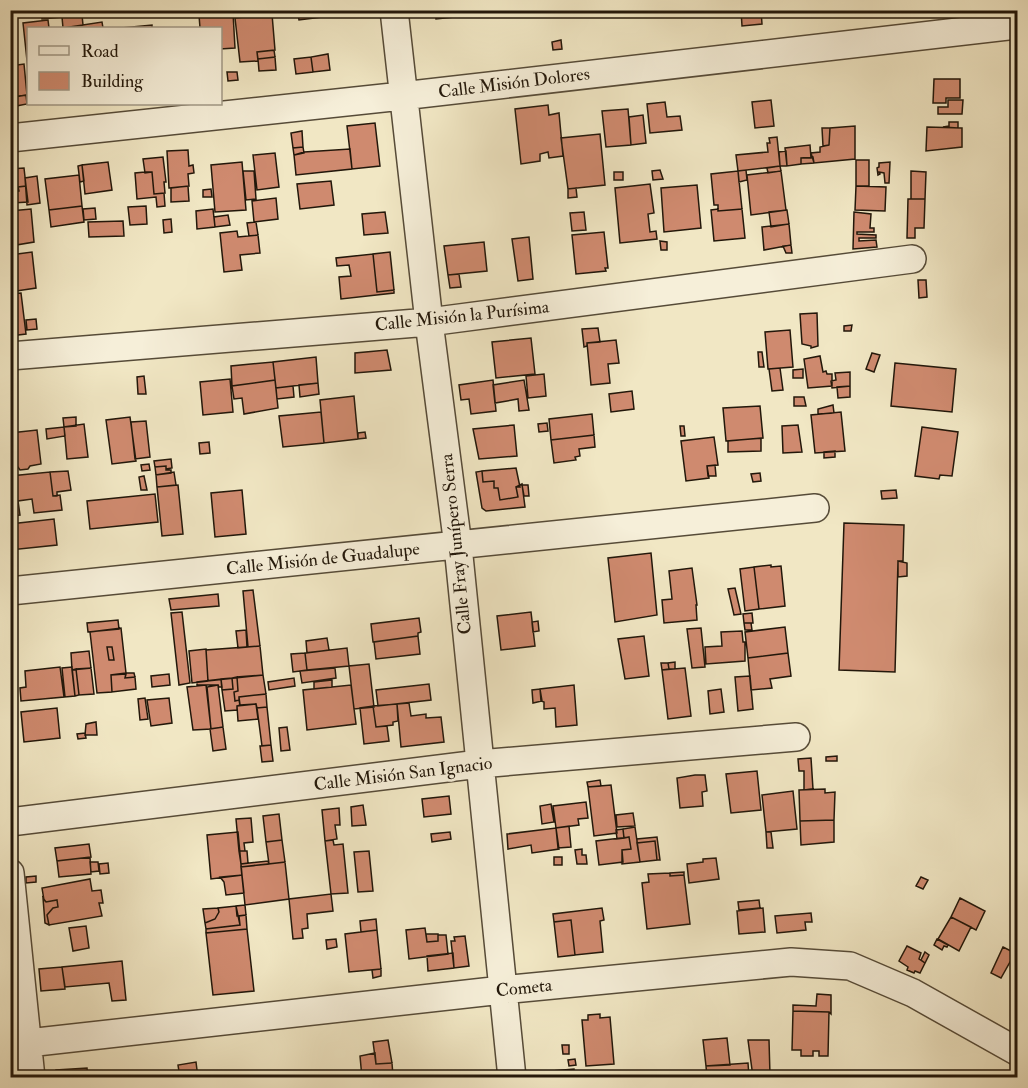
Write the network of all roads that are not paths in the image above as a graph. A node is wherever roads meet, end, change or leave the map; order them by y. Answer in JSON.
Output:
{"nodes":[{"id":1,"x":394,"y":10,"type":"edge"},
{"id":2,"x":1017,"y":25,"type":"edge"},
{"id":3,"x":402,"y":96,"type":"junction"},
{"id":4,"x":10,"y":138,"type":"edge"},
{"id":5,"x":912,"y":259,"type":"dead end"},
{"id":6,"x":429,"y":322,"type":"junction"},
{"id":7,"x":10,"y":356,"type":"edge"},
{"id":8,"x":815,"y":508,"type":"dead end"},
{"id":9,"x":458,"y":546,"type":"junction"},
{"id":10,"x":10,"y":591,"type":"edge"},
{"id":11,"x":796,"y":737,"type":"dead end"},
{"id":12,"x":479,"y":764,"type":"junction"},
{"id":13,"x":10,"y":822,"type":"edge"},
{"id":14,"x":10,"y":873,"type":"edge"},
{"id":15,"x":502,"y":990,"type":"junction"},
{"id":16,"x":19,"y":1044,"type":"edge"},
{"id":17,"x":1017,"y":1052,"type":"edge"},
{"id":18,"x":31,"y":1077,"type":"edge"},
{"id":19,"x":512,"y":1077,"type":"edge"}],
"edges":[{"from":1,"to":3,"type":"street","name":"Calle Fray Junípero Serra"},
{"from":2,"to":3,"type":"street","name":"Calle Misión Dolores"},
{"from":3,"to":4,"type":"street","name":"Calle Misión Dolores"},
{"from":3,"to":6,"type":"street","name":"Calle Fray Junípero Serra"},
{"from":5,"to":6,"type":"street","name":"Calle Misión la Purísima"},
{"from":6,"to":7,"type":"street","name":"Calle Misión la Purísima"},
{"from":6,"to":9,"type":"street","name":"Calle Fray Junípero Serra"},
{"from":8,"to":9,"type":"street","name":"Calle Misión de Guadalupe"},
{"from":9,"to":10,"type":"street","name":"Calle Misión de Guadalupe"},
{"from":9,"to":12,"type":"street","name":"Calle Fray Junípero Serra"},
{"from":11,"to":12,"type":"street","name":"Calle Misión San Ignacio"},
{"from":12,"to":13,"type":"street","name":"Calle Misión San Ignacio"},
{"from":12,"to":15,"type":"street","name":"Calle Fray Junípero Serra"},
{"from":14,"to":16,"type":"street"},
{"from":15,"to":16,"type":"street","name":"Cometa"},
{"from":15,"to":17,"type":"street","name":"Cometa"},
{"from":15,"to":19,"type":"street","name":"Calle Fray Junípero Serra"},
{"from":16,"to":18,"type":"street"}]}
